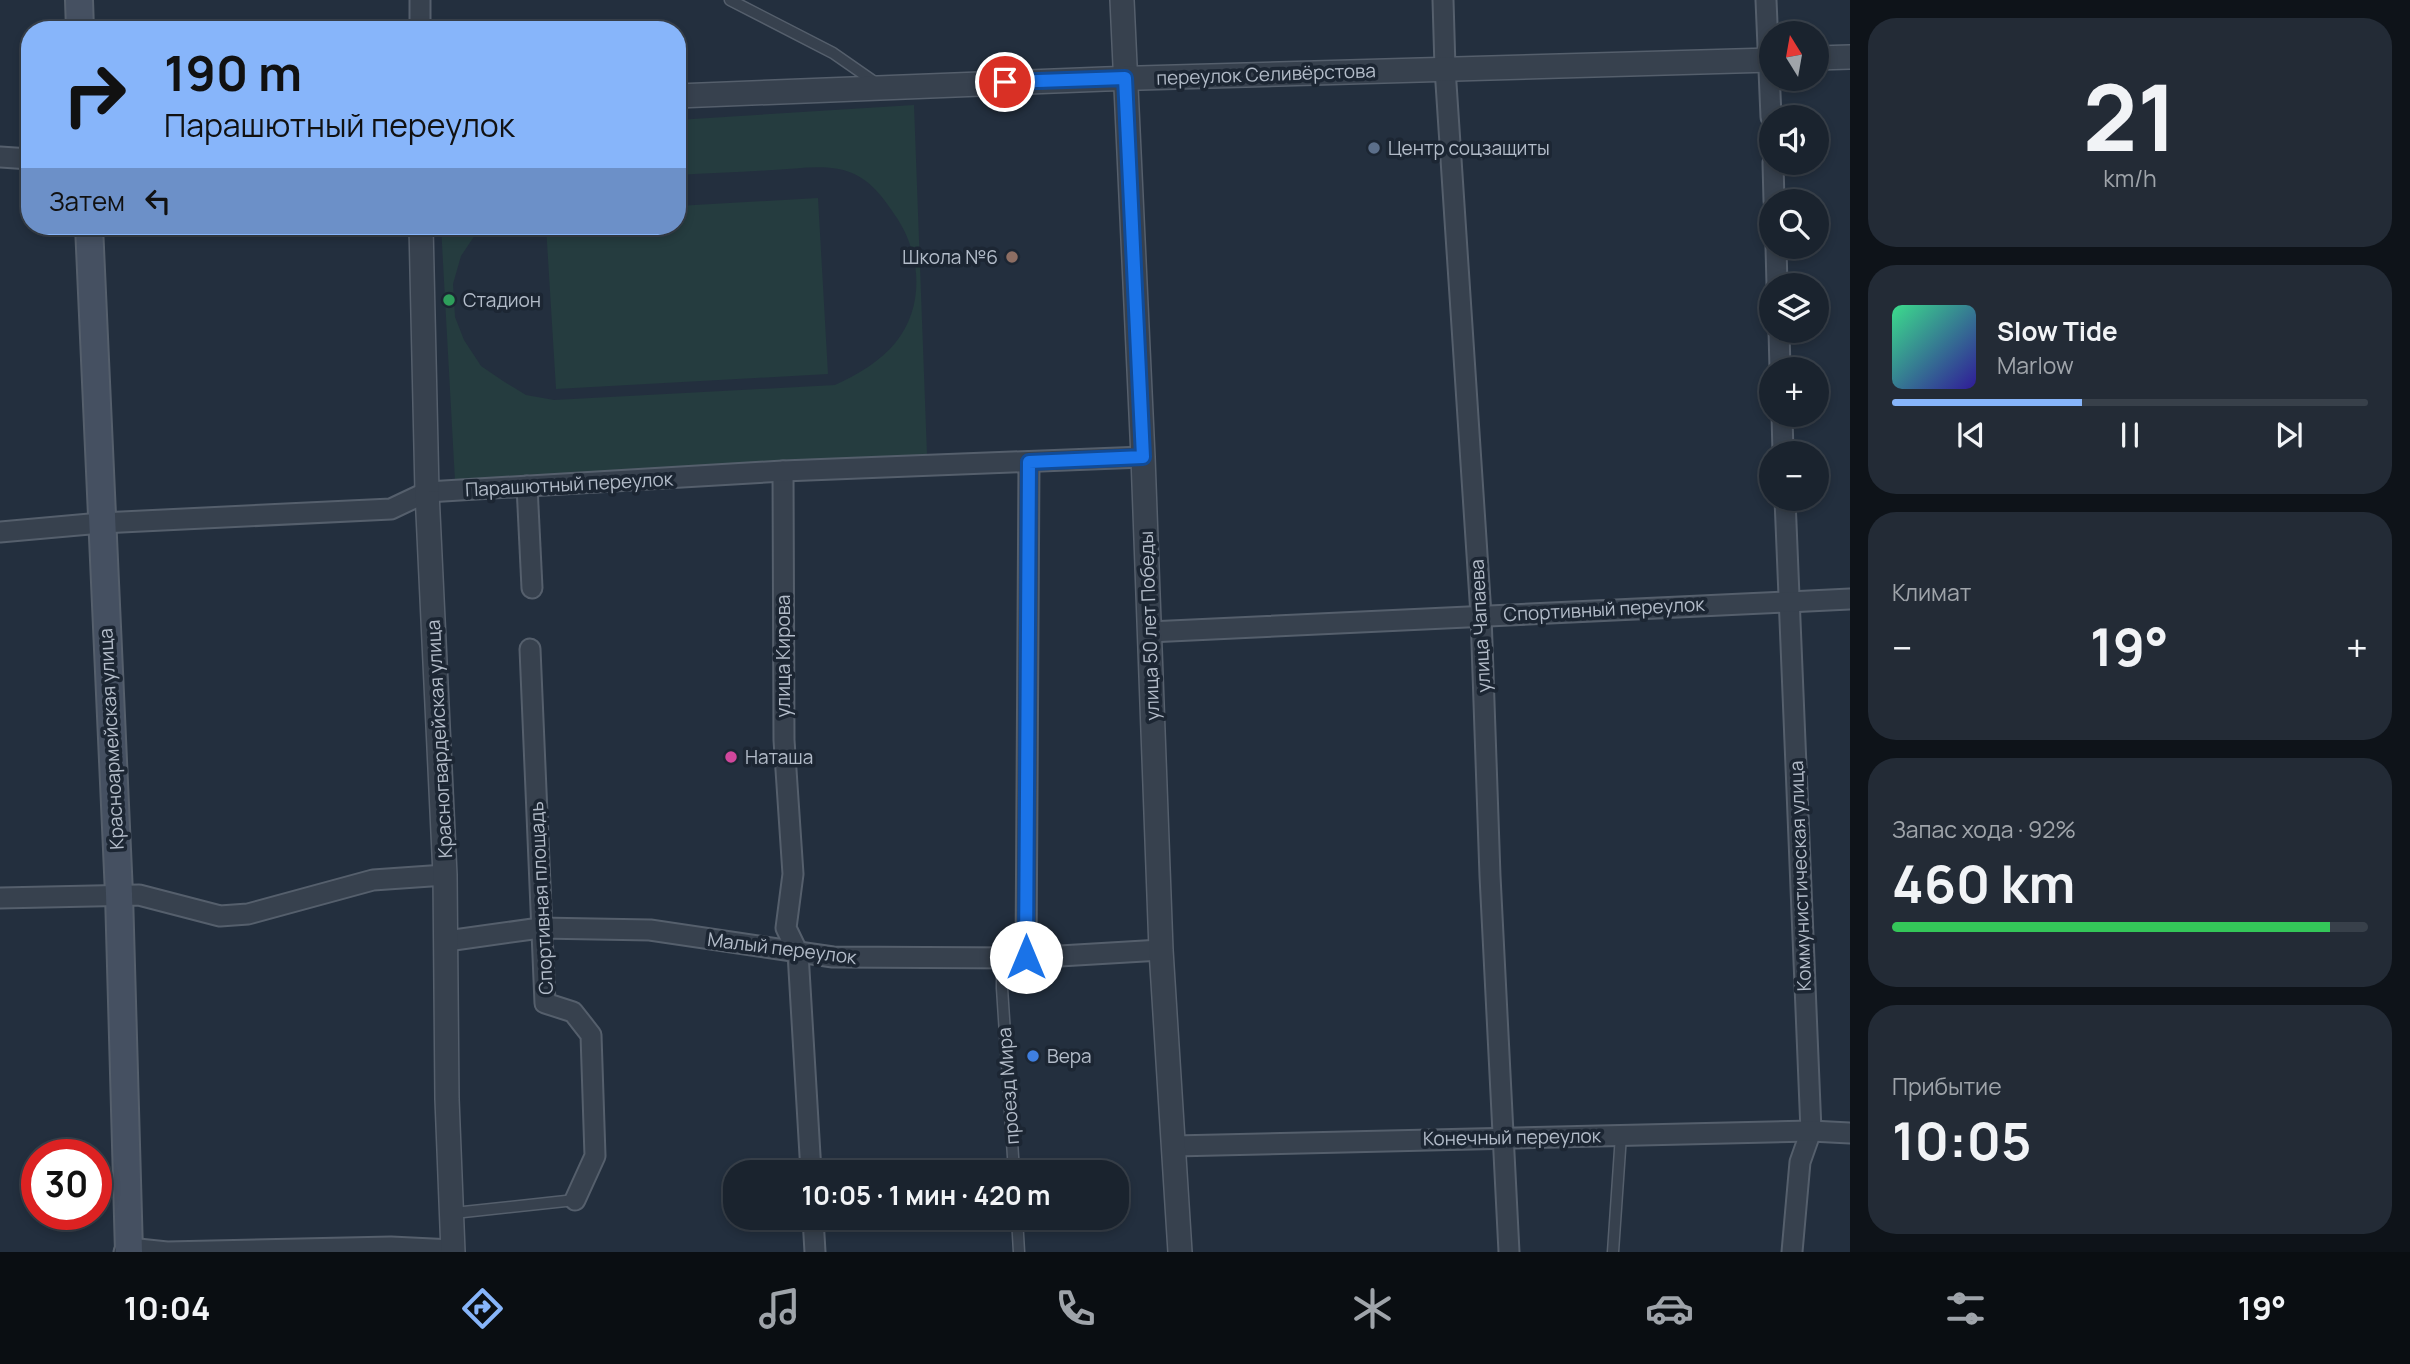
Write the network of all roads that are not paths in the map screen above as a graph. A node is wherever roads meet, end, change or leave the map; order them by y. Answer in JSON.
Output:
{"nodes":[{"id":1,"x":79,"y":0,"type":"edge"},
{"id":2,"x":420,"y":0,"type":"edge"},
{"id":3,"x":432,"y":0,"type":"edge"},
{"id":4,"x":730,"y":0,"type":"edge"},
{"id":5,"x":1122,"y":0,"type":"edge"},
{"id":6,"x":1443,"y":0,"type":"edge"},
{"id":7,"x":1766,"y":0,"type":"edge"},
{"id":8,"x":80,"y":21,"type":"edge"},
{"id":9,"x":420,"y":21,"type":"edge"},
{"id":10,"x":1767,"y":21,"type":"edge"},
{"id":11,"x":1850,"y":57,"type":"edge"},
{"id":12,"x":1829,"y":58,"type":"edge"},
{"id":13,"x":1759,"y":60,"type":"edge"},
{"id":14,"x":1445,"y":68,"type":"junction"},
{"id":15,"x":1125,"y":78,"type":"junction"},
{"id":16,"x":881,"y":86,"type":"junction"},
{"id":17,"x":686,"y":96,"type":"edge"},
{"id":18,"x":0,"y":158,"type":"edge"},
{"id":19,"x":21,"y":159,"type":"edge"},
{"id":20,"x":89,"y":235,"type":"edge"},
{"id":21,"x":421,"y":235,"type":"edge"},
{"id":22,"x":1143,"y":457,"type":"junction"},
{"id":23,"x":1029,"y":462,"type":"junction"},
{"id":24,"x":783,"y":471,"type":"junction"},
{"id":25,"x":527,"y":486,"type":"junction"},
{"id":26,"x":428,"y":492,"type":"junction"},
{"id":27,"x":1785,"y":511,"type":"edge"},
{"id":28,"x":101,"y":523,"type":"junction"},
{"id":29,"x":0,"y":532,"type":"edge"},
{"id":30,"x":532,"y":588,"type":"dead end"},
{"id":31,"x":1850,"y":599,"type":"edge"},
{"id":32,"x":1788,"y":600,"type":"junction"},
{"id":33,"x":1481,"y":615,"type":"junction"},
{"id":34,"x":1149,"y":632,"type":"junction"},
{"id":35,"x":530,"y":649,"type":"dead end"},
{"id":36,"x":445,"y":875,"type":"junction"},
{"id":37,"x":119,"y":894,"type":"junction"},
{"id":38,"x":0,"y":898,"type":"edge"},
{"id":39,"x":540,"y":928,"type":"junction"},
{"id":40,"x":446,"y":941,"type":"junction"},
{"id":41,"x":1161,"y":950,"type":"junction"},
{"id":42,"x":799,"y":953,"type":"junction"},
{"id":43,"x":1002,"y":957,"type":"junction"},
{"id":44,"x":1026,"y":957,"type":"junction"},
{"id":45,"x":1811,"y":1131,"type":"junction"},
{"id":46,"x":1850,"y":1133,"type":"edge"},
{"id":47,"x":1621,"y":1135,"type":"junction"},
{"id":48,"x":1505,"y":1137,"type":"junction"},
{"id":49,"x":1174,"y":1146,"type":"junction"},
{"id":50,"x":810,"y":1160,"type":"edge"},
{"id":51,"x":1013,"y":1160,"type":"edge"},
{"id":52,"x":575,"y":1200,"type":"joint"},
{"id":53,"x":453,"y":1213,"type":"junction"},
{"id":54,"x":814,"y":1230,"type":"edge"},
{"id":55,"x":1018,"y":1230,"type":"edge"},
{"id":56,"x":127,"y":1251,"type":"edge"},
{"id":57,"x":453,"y":1251,"type":"edge"},
{"id":58,"x":815,"y":1252,"type":"edge"},
{"id":59,"x":1019,"y":1252,"type":"edge"},
{"id":60,"x":1180,"y":1252,"type":"edge"},
{"id":61,"x":1509,"y":1252,"type":"edge"},
{"id":62,"x":1613,"y":1252,"type":"edge"},
{"id":63,"x":1791,"y":1252,"type":"edge"}],
"edges":[{"from":1,"to":8,"type":"main road"},
{"from":2,"to":3,"type":"lane"},
{"from":2,"to":9,"type":"street"},
{"from":4,"to":16,"type":"lane"},
{"from":5,"to":15,"type":"street","name":"улица 50 лет Победы"},
{"from":6,"to":14,"type":"street","name":"улица Чапаева"},
{"from":7,"to":10,"type":"street"},
{"from":11,"to":12,"type":"street"},
{"from":13,"to":14,"type":"street","name":"переулок Селивёрстова"},
{"from":14,"to":15,"type":"street","name":"переулок Селивёрстова"},
{"from":14,"to":33,"type":"street","name":"улица Чапаева"},
{"from":15,"to":16,"type":"street","name":"переулок Селивёрстова"},
{"from":15,"to":22,"type":"street","name":"улица 50 лет Победы"},
{"from":16,"to":17,"type":"street","name":"переулок Селивёрстова"},
{"from":18,"to":19,"type":"street"},
{"from":20,"to":28,"type":"main road","name":"Красноармейская улица"},
{"from":21,"to":26,"type":"street","name":"Красногвардейская улица"},
{"from":22,"to":23,"type":"street","name":"Парашютный переулок"},
{"from":22,"to":34,"type":"street","name":"улица 50 лет Победы"},
{"from":23,"to":24,"type":"street","name":"Парашютный переулок"},
{"from":23,"to":44,"type":"street"},
{"from":24,"to":25,"type":"street","name":"Парашютный переулок"},
{"from":24,"to":42,"type":"street","name":"улица Кирова"},
{"from":25,"to":26,"type":"street","name":"Парашютный переулок"},
{"from":25,"to":30,"type":"street"},
{"from":26,"to":28,"type":"street","name":"Парашютный переулок"},
{"from":26,"to":36,"type":"street","name":"Красногвардейская улица"},
{"from":27,"to":32,"type":"street","name":"Коммунистическая улица"},
{"from":28,"to":29,"type":"street","name":"Парашютный переулок"},
{"from":28,"to":37,"type":"main road","name":"Красноармейская улица"},
{"from":31,"to":32,"type":"street","name":"Спортивный переулок"},
{"from":32,"to":33,"type":"street","name":"Спортивный переулок"},
{"from":32,"to":45,"type":"street","name":"Коммунистическая улица"},
{"from":33,"to":34,"type":"street","name":"Спортивный переулок"},
{"from":33,"to":48,"type":"street","name":"улица Чапаева"},
{"from":34,"to":41,"type":"street","name":"улица 50 лет Победы"},
{"from":35,"to":39,"type":"street","name":"Спортивная площадь"},
{"from":36,"to":37,"type":"street"},
{"from":36,"to":40,"type":"street","name":"Красногвардейская улица"},
{"from":37,"to":38,"type":"street"},
{"from":37,"to":56,"type":"main road","name":"Красноармейская улица"},
{"from":39,"to":40,"type":"street","name":"Малый переулок"},
{"from":39,"to":42,"type":"street","name":"Малый переулок"},
{"from":39,"to":52,"type":"street","name":"Спортивная площадь"},
{"from":40,"to":53,"type":"street","name":"Красногвардейская улица"},
{"from":41,"to":44,"type":"street","name":"Малый переулок"},
{"from":41,"to":49,"type":"street","name":"улица 50 лет Победы"},
{"from":42,"to":43,"type":"street","name":"Малый переулок"},
{"from":42,"to":50,"type":"street","name":"улица Кирова"},
{"from":43,"to":44,"type":"street","name":"Малый переулок"},
{"from":43,"to":51,"type":"lane","name":"проезд Мира"},
{"from":45,"to":46,"type":"street","name":"Конечный переулок"},
{"from":45,"to":47,"type":"street","name":"Конечный переулок"},
{"from":45,"to":63,"type":"street","name":"Коммунистическая улица"},
{"from":47,"to":48,"type":"street","name":"Конечный переулок"},
{"from":47,"to":62,"type":"lane"},
{"from":48,"to":49,"type":"street","name":"Конечный переулок"},
{"from":48,"to":61,"type":"street","name":"улица Чапаева"},
{"from":49,"to":60,"type":"street","name":"улица 50 лет Победы"},
{"from":52,"to":53,"type":"lane"},
{"from":53,"to":57,"type":"street","name":"Красногвардейская улица"},
{"from":54,"to":58,"type":"street"},
{"from":55,"to":59,"type":"lane"},
{"from":56,"to":57,"type":"street"}]}
